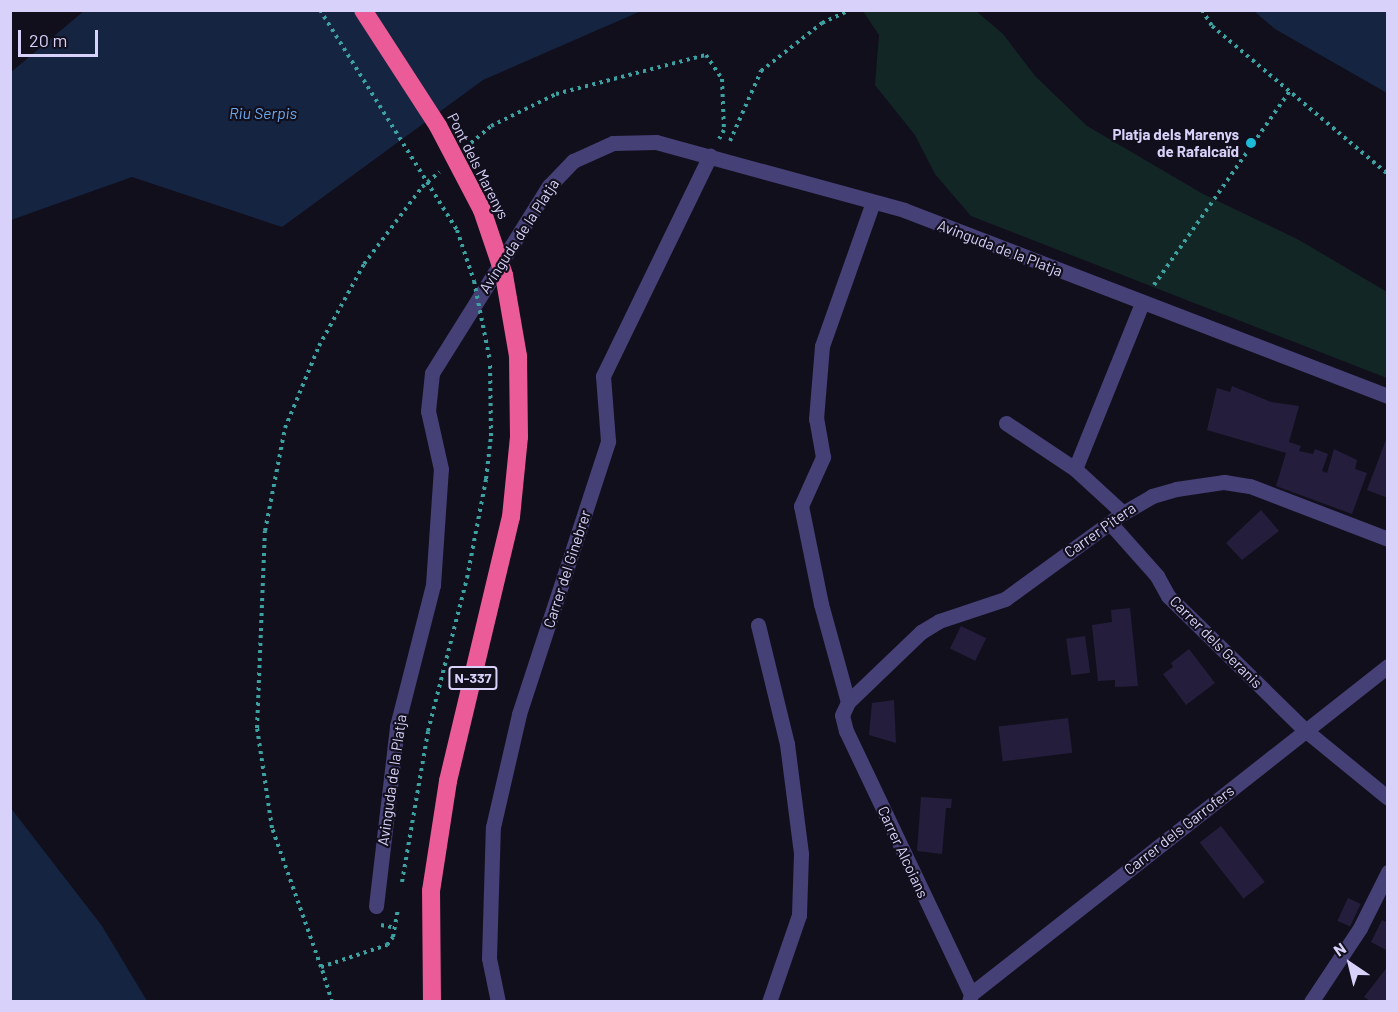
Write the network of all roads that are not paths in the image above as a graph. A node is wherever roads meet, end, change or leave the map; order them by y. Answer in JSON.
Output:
{"nodes":[{"id":1,"x":363,"y":10,"type":"edge"},
{"id":2,"x":716,"y":158,"type":"junction"},
{"id":3,"x":873,"y":202,"type":"junction"},
{"id":4,"x":1142,"y":303,"type":"junction"},
{"id":5,"x":1388,"y":396,"type":"edge"},
{"id":6,"x":1006,"y":423,"type":"dead end"},
{"id":7,"x":1075,"y":469,"type":"junction"},
{"id":8,"x":1123,"y":513,"type":"junction"},
{"id":9,"x":1110,"y":523,"type":"junction"},
{"id":10,"x":1388,"y":539,"type":"edge"},
{"id":11,"x":758,"y":625,"type":"dead end"},
{"id":12,"x":1388,"y":666,"type":"edge"},
{"id":13,"x":848,"y":702,"type":"junction"},
{"id":14,"x":1305,"y":730,"type":"junction"},
{"id":15,"x":1388,"y":798,"type":"edge"},
{"id":16,"x":1388,"y":872,"type":"edge"},
{"id":17,"x":376,"y":906,"type":"dead end"},
{"id":18,"x":970,"y":998,"type":"edge"},
{"id":19,"x":432,"y":1002,"type":"edge"},
{"id":20,"x":498,"y":1002,"type":"edge"},
{"id":21,"x":769,"y":1002,"type":"edge"},
{"id":22,"x":1311,"y":1002,"type":"edge"}],
"edges":[{"from":1,"to":19,"type":"highway","name":"Pont dels Marenys","number":"N-337","bridge":true},
{"from":2,"to":3,"type":"street","name":"Avinguda de la Platja"},
{"from":2,"to":17,"type":"street","name":"Avinguda de la Platja"},
{"from":2,"to":20,"type":"street","name":"Carrer del Ginebrer"},
{"from":3,"to":4,"type":"street","name":"Avinguda de la Platja"},
{"from":3,"to":13,"type":"street","name":"Carrer Alcoians"},
{"from":4,"to":5,"type":"street","name":"Avinguda de la Platja"},
{"from":4,"to":7,"type":"street"},
{"from":6,"to":7,"type":"street"},
{"from":7,"to":8,"type":"street"},
{"from":8,"to":9,"type":"street","name":"Carrer Pitera"},
{"from":8,"to":10,"type":"street","name":"Carrer Pitera"},
{"from":9,"to":13,"type":"street","name":"Carrer Pitera"},
{"from":9,"to":14,"type":"street","name":"Carrer dels Geranis"},
{"from":11,"to":21,"type":"street"},
{"from":12,"to":14,"type":"street","name":"Carrer dels Garrofers"},
{"from":13,"to":18,"type":"street","name":"Carrer Alcoians"},
{"from":14,"to":15,"type":"street","name":"Carrer dels Geranis"},
{"from":14,"to":18,"type":"street","name":"Carrer dels Garrofers"},
{"from":16,"to":22,"type":"street"}]}
